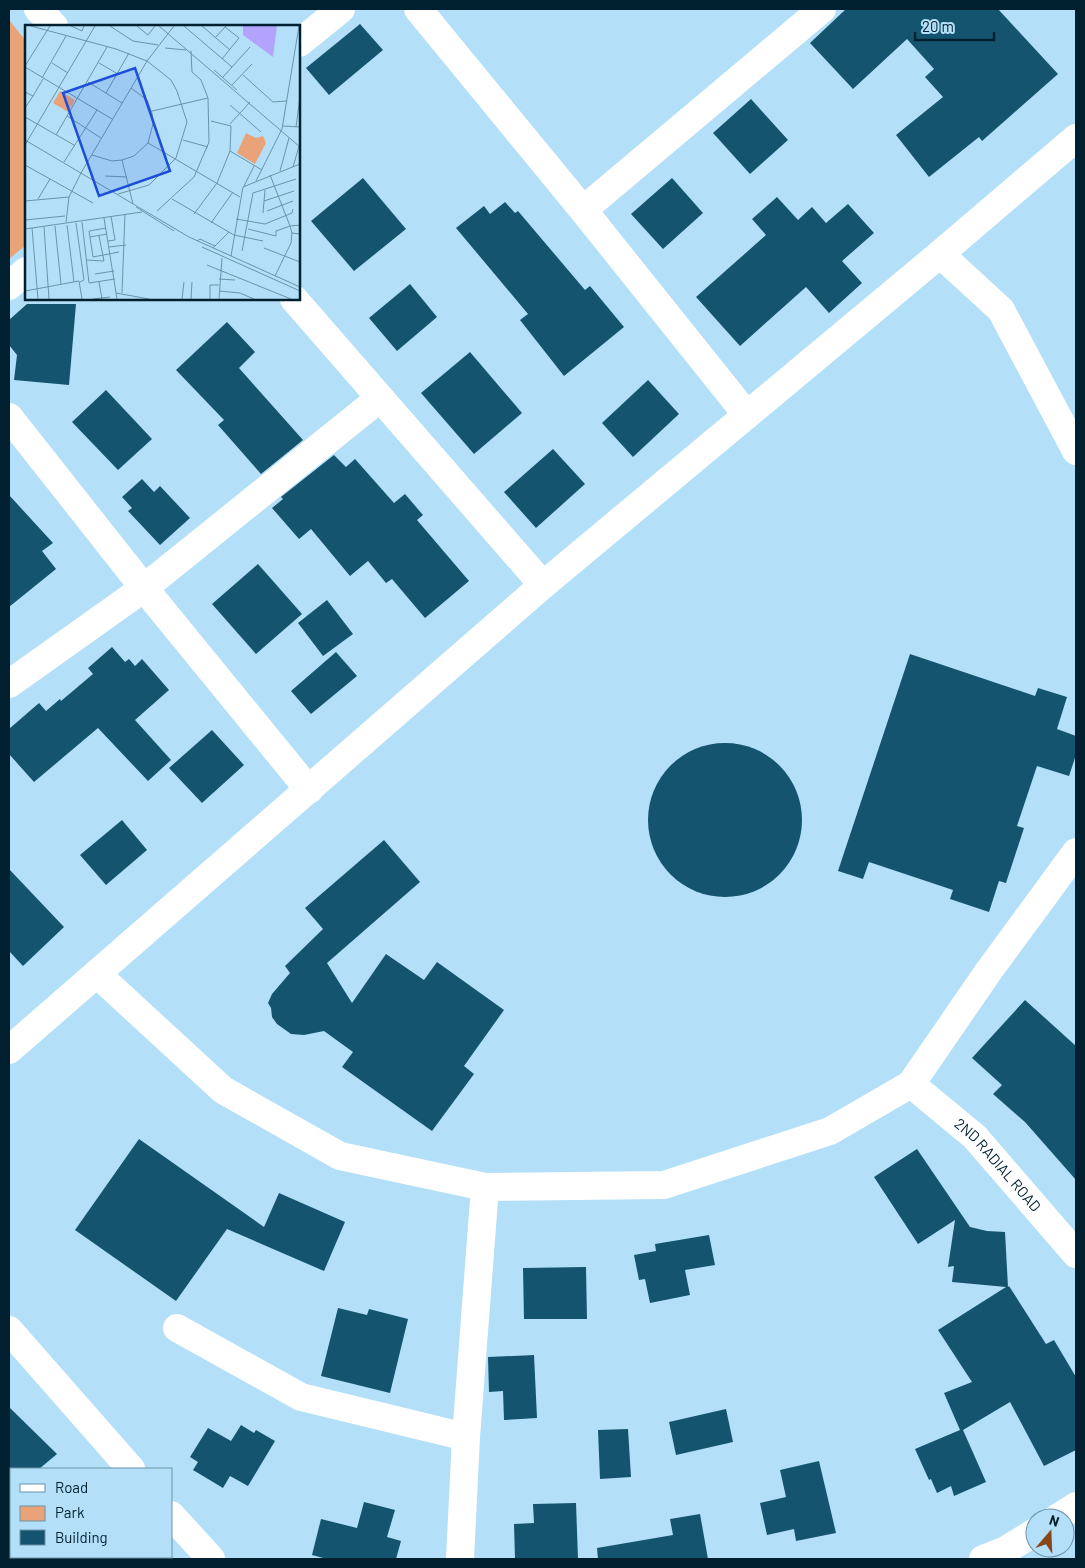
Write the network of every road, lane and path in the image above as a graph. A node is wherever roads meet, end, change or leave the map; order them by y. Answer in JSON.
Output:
{"nodes":[{"id":1,"x":38,"y":9,"type":"edge"},
{"id":2,"x":341,"y":9,"type":"edge"},
{"id":3,"x":418,"y":9,"type":"edge"},
{"id":4,"x":822,"y":9,"type":"edge"},
{"id":5,"x":53,"y":25,"type":"edge"},
{"id":6,"x":300,"y":42,"type":"edge"},
{"id":7,"x":1076,"y":138,"type":"edge"},
{"id":8,"x":583,"y":210,"type":"junction"},
{"id":9,"x":940,"y":254,"type":"junction"},
{"id":10,"x":25,"y":272,"type":"edge"},
{"id":11,"x":9,"y":286,"type":"edge"},
{"id":12,"x":295,"y":300,"type":"edge"},
{"id":13,"x":380,"y":398,"type":"junction"},
{"id":14,"x":747,"y":415,"type":"junction"},
{"id":15,"x":9,"y":417,"type":"edge"},
{"id":16,"x":1076,"y":451,"type":"edge"},
{"id":17,"x":543,"y":585,"type":"junction"},
{"id":18,"x":144,"y":588,"type":"junction"},
{"id":19,"x":9,"y":684,"type":"edge"},
{"id":20,"x":309,"y":790,"type":"junction"},
{"id":21,"x":1076,"y":852,"type":"edge"},
{"id":22,"x":97,"y":974,"type":"junction"},
{"id":23,"x":9,"y":1050,"type":"edge"},
{"id":24,"x":911,"y":1084,"type":"junction"},
{"id":25,"x":485,"y":1188,"type":"junction"},
{"id":26,"x":1076,"y":1254,"type":"edge"},
{"id":27,"x":177,"y":1328,"type":"dead end"},
{"id":28,"x":9,"y":1330,"type":"edge"},
{"id":29,"x":466,"y":1437,"type":"junction"},
{"id":30,"x":130,"y":1468,"type":"edge"},
{"id":31,"x":172,"y":1516,"type":"edge"},
{"id":32,"x":1025,"y":1538,"type":"edge"},
{"id":33,"x":210,"y":1559,"type":"edge"},
{"id":34,"x":460,"y":1559,"type":"edge"},
{"id":35,"x":983,"y":1559,"type":"edge"}],
"edges":[{"from":1,"to":5,"type":"street"},
{"from":2,"to":6,"type":"street"},
{"from":3,"to":8,"type":"street"},
{"from":4,"to":8,"type":"street"},
{"from":7,"to":9,"type":"street"},
{"from":8,"to":14,"type":"street"},
{"from":9,"to":14,"type":"street"},
{"from":9,"to":16,"type":"street"},
{"from":10,"to":11,"type":"street"},
{"from":12,"to":13,"type":"street"},
{"from":13,"to":17,"type":"street"},
{"from":13,"to":18,"type":"street"},
{"from":14,"to":17,"type":"street"},
{"from":15,"to":18,"type":"street"},
{"from":17,"to":20,"type":"street"},
{"from":18,"to":19,"type":"street"},
{"from":18,"to":20,"type":"street"},
{"from":20,"to":22,"type":"street"},
{"from":21,"to":24,"type":"street"},
{"from":22,"to":23,"type":"street"},
{"from":22,"to":25,"type":"street"},
{"from":24,"to":25,"type":"street"},
{"from":24,"to":26,"type":"street","name":"2ND RADIAL ROAD"},
{"from":25,"to":29,"type":"street"},
{"from":27,"to":29,"type":"street"},
{"from":28,"to":30,"type":"street"},
{"from":29,"to":34,"type":"street"},
{"from":31,"to":33,"type":"street"},
{"from":32,"to":35,"type":"street"}]}
